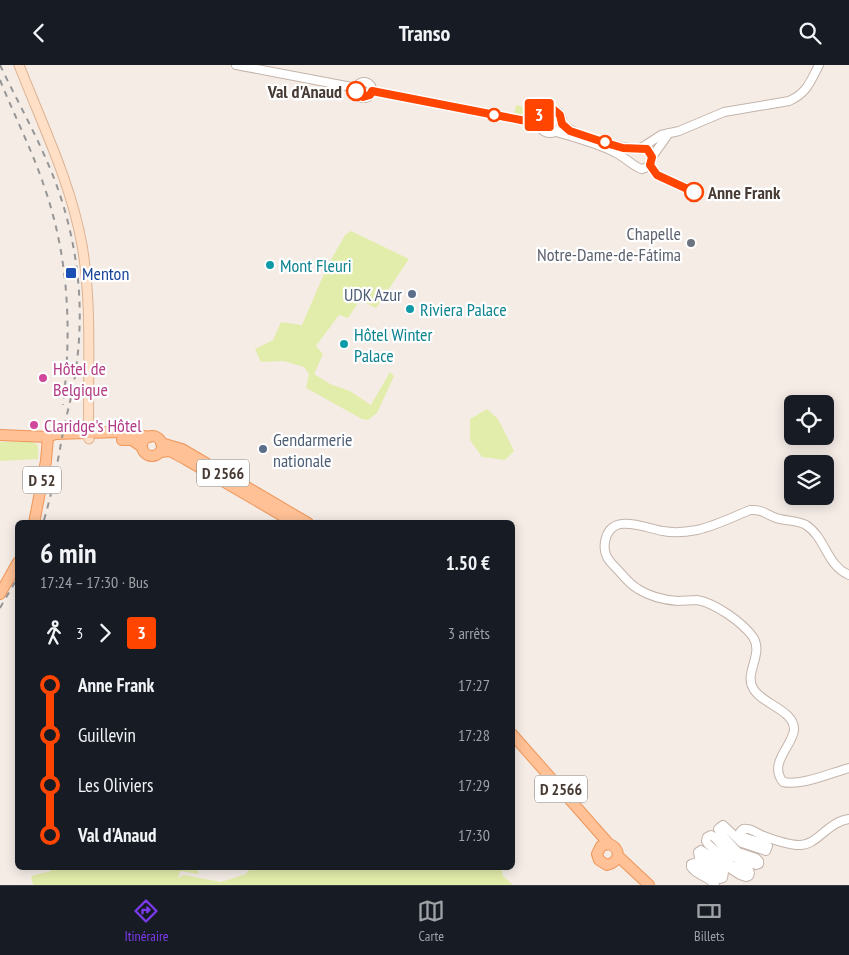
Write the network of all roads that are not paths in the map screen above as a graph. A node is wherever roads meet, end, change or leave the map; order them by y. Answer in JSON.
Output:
{"nodes":[{"id":1,"x":19,"y":65,"type":"edge"},
{"id":2,"x":236,"y":65,"type":"edge"},
{"id":3,"x":819,"y":65,"type":"edge"},
{"id":4,"x":537,"y":120,"type":"junction"},
{"id":5,"x":562,"y":124,"type":"junction"},
{"id":6,"x":556,"y":132,"type":"junction"},
{"id":7,"x":669,"y":133,"type":"junction"},
{"id":8,"x":639,"y":149,"type":"junction"},
{"id":9,"x":652,"y":157,"type":"junction"},
{"id":10,"x":631,"y":162,"type":"junction"},
{"id":11,"x":0,"y":435,"type":"edge"},
{"id":12,"x":88,"y":436,"type":"junction"},
{"id":13,"x":48,"y":437,"type":"junction"},
{"id":14,"x":148,"y":437,"type":"junction"},
{"id":15,"x":142,"y":447,"type":"junction"},
{"id":16,"x":160,"y":447,"type":"junction"},
{"id":17,"x":35,"y":520,"type":"edge"},
{"id":18,"x":290,"y":520,"type":"edge"},
{"id":19,"x":303,"y":520,"type":"edge"},
{"id":20,"x":15,"y":567,"type":"edge"},
{"id":21,"x":849,"y":575,"type":"edge"},
{"id":22,"x":0,"y":594,"type":"edge"},
{"id":23,"x":515,"y":737,"type":"edge"},
{"id":24,"x":515,"y":748,"type":"edge"},
{"id":25,"x":849,"y":768,"type":"edge"},
{"id":26,"x":849,"y":819,"type":"edge"},
{"id":27,"x":609,"y":844,"type":"junction"},
{"id":28,"x":599,"y":849,"type":"junction"},
{"id":29,"x":616,"y":860,"type":"junction"},
{"id":30,"x":641,"y":885,"type":"edge"},
{"id":31,"x":648,"y":885,"type":"edge"},
{"id":32,"x":715,"y":885,"type":"edge"}],
"edges":[{"from":1,"to":12,"type":"main road"},
{"from":2,"to":4,"type":"street"},
{"from":3,"to":7,"type":"street"},
{"from":4,"to":5,"type":"street"},
{"from":4,"to":6,"type":"street"},
{"from":5,"to":6,"type":"street"},
{"from":5,"to":8,"type":"street"},
{"from":6,"to":10,"type":"street"},
{"from":7,"to":8,"type":"street"},
{"from":7,"to":9,"type":"street"},
{"from":8,"to":9,"type":"street"},
{"from":8,"to":10,"type":"street"},
{"from":9,"to":10,"type":"street"},
{"from":11,"to":13,"type":"main road"},
{"from":12,"to":13,"type":"main road"},
{"from":12,"to":14,"type":"main road"},
{"from":12,"to":15,"type":"main road"},
{"from":13,"to":17,"type":"main road","number":"D 52"},
{"from":14,"to":15,"type":"main road"},
{"from":14,"to":16,"type":"main road"},
{"from":15,"to":16,"type":"main road"},
{"from":16,"to":18,"type":"main road","number":"D 2566"},
{"from":16,"to":19,"type":"main road","number":"D 2566"},
{"from":20,"to":22,"type":"main road"},
{"from":21,"to":25,"type":"street"},
{"from":23,"to":27,"type":"main road","number":"D 2566"},
{"from":24,"to":28,"type":"main road","number":"D 2566"},
{"from":26,"to":32,"type":"street"},
{"from":27,"to":28,"type":"main road"},
{"from":27,"to":29,"type":"main road"},
{"from":28,"to":29,"type":"main road"},
{"from":29,"to":30,"type":"main road"},
{"from":29,"to":31,"type":"main road"}]}
